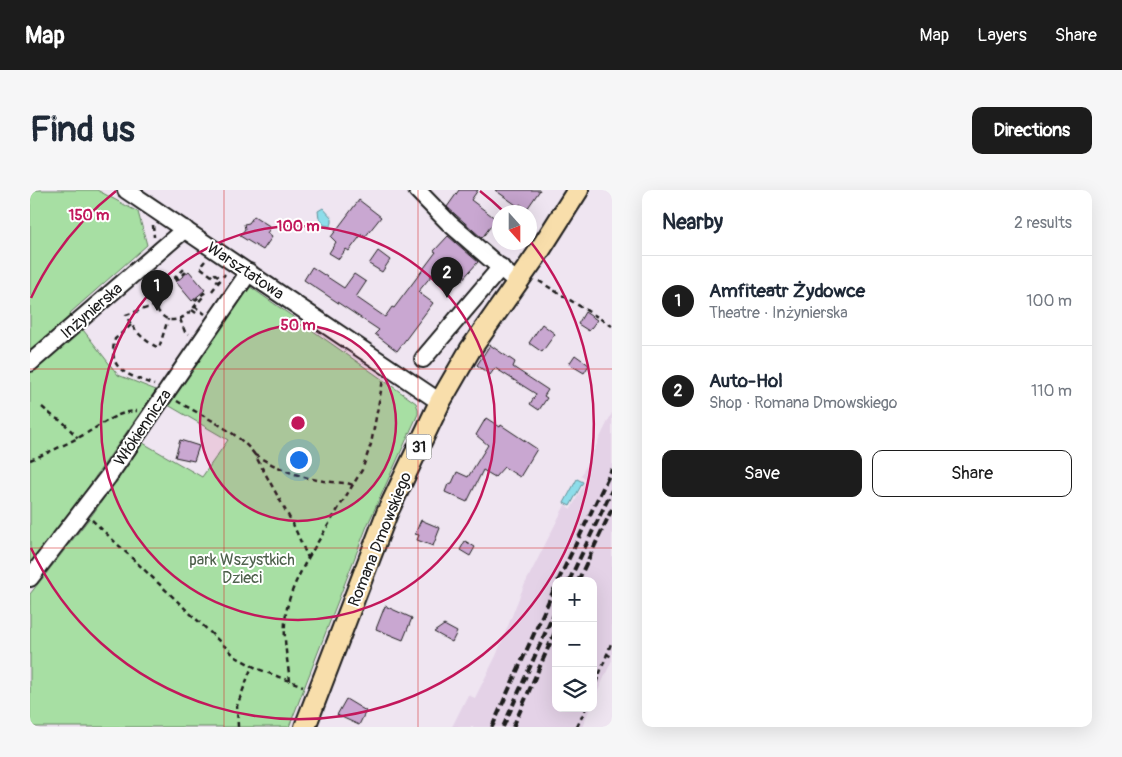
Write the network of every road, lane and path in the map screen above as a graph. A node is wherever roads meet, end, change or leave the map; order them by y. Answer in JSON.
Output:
{"nodes":[{"id":1,"x":126,"y":190,"type":"edge"},
{"id":2,"x":417,"y":190,"type":"edge"},
{"id":3,"x":578,"y":190,"type":"edge"},
{"id":4,"x":144,"y":202,"type":"junction"},
{"id":5,"x":186,"y":229,"type":"junction"},
{"id":6,"x":152,"y":258,"type":"junction"},
{"id":7,"x":210,"y":260,"type":"dead end"},
{"id":8,"x":501,"y":267,"type":"junction"},
{"id":9,"x":220,"y":268,"type":"dead end"},
{"id":10,"x":249,"y":272,"type":"junction"},
{"id":11,"x":521,"y":277,"type":"junction"},
{"id":12,"x":175,"y":281,"type":"dead end"},
{"id":13,"x":219,"y":282,"type":"junction"},
{"id":14,"x":143,"y":284,"type":"dead end"},
{"id":15,"x":212,"y":291,"type":"dead end"},
{"id":16,"x":156,"y":293,"type":"junction"},
{"id":17,"x":193,"y":302,"type":"dead end"},
{"id":18,"x":156,"y":305,"type":"junction"},
{"id":19,"x":192,"y":310,"type":"junction"},
{"id":20,"x":199,"y":316,"type":"dead end"},
{"id":21,"x":168,"y":319,"type":"junction"},
{"id":22,"x":180,"y":319,"type":"junction"},
{"id":23,"x":182,"y":323,"type":"dead end"},
{"id":24,"x":131,"y":325,"type":"junction"},
{"id":25,"x":612,"y":326,"type":"edge"},
{"id":26,"x":423,"y":359,"type":"dead end"},
{"id":27,"x":30,"y":363,"type":"edge"},
{"id":28,"x":145,"y":381,"type":"dead end"},
{"id":29,"x":391,"y":381,"type":"dead end"},
{"id":30,"x":440,"y":402,"type":"junction"},
{"id":31,"x":179,"y":403,"type":"dead end"},
{"id":32,"x":42,"y":407,"type":"dead end"},
{"id":33,"x":154,"y":412,"type":"junction"},
{"id":34,"x":78,"y":438,"type":"junction"},
{"id":35,"x":255,"y":455,"type":"junction"},
{"id":36,"x":30,"y":460,"type":"edge"},
{"id":37,"x":354,"y":485,"type":"junction"},
{"id":38,"x":81,"y":511,"type":"junction"},
{"id":39,"x":308,"y":558,"type":"junction"},
{"id":40,"x":30,"y":578,"type":"edge"},
{"id":41,"x":612,"y":641,"type":"edge"},
{"id":42,"x":606,"y":654,"type":"junction"},
{"id":43,"x":612,"y":657,"type":"edge"},
{"id":44,"x":252,"y":666,"type":"junction"},
{"id":45,"x":597,"y":679,"type":"edge"},
{"id":46,"x":290,"y":682,"type":"junction"},
{"id":47,"x":310,"y":689,"type":"dead end"},
{"id":48,"x":584,"y":712,"type":"edge"},
{"id":49,"x":238,"y":727,"type":"edge"},
{"id":50,"x":304,"y":727,"type":"edge"},
{"id":51,"x":577,"y":727,"type":"edge"}],
"edges":[{"from":1,"to":4,"type":"street","name":"Warsztatowa"},
{"from":2,"to":8,"type":"street"},
{"from":3,"to":11,"type":"main road","name":"Romana Dmowskiego","number":"31"},
{"from":4,"to":5,"type":"street","name":"Warsztatowa"},
{"from":4,"to":6,"type":"path"},
{"from":5,"to":6,"type":"street","name":"Inżynierska"},
{"from":5,"to":10,"type":"street","name":"Warsztatowa"},
{"from":6,"to":27,"type":"street","name":"Inżynierska"},
{"from":7,"to":13,"type":"path"},
{"from":8,"to":11,"type":"street"},
{"from":8,"to":26,"type":"street"},
{"from":9,"to":13,"type":"path"},
{"from":10,"to":30,"type":"street","name":"Warsztatowa"},
{"from":10,"to":33,"type":"street","name":"Włókiennicza"},
{"from":11,"to":25,"type":"path"},
{"from":11,"to":30,"type":"main road","name":"Romana Dmowskiego","number":"31"},
{"from":12,"to":16,"type":"path"},
{"from":13,"to":15,"type":"path"},
{"from":14,"to":16,"type":"path"},
{"from":16,"to":18,"type":"path"},
{"from":17,"to":19,"type":"path"},
{"from":18,"to":21,"type":"path"},
{"from":18,"to":24,"type":"path"},
{"from":19,"to":20,"type":"path"},
{"from":19,"to":22,"type":"path"},
{"from":21,"to":22,"type":"path"},
{"from":21,"to":24,"type":"path"},
{"from":22,"to":23,"type":"path"},
{"from":24,"to":28,"type":"path"},
{"from":29,"to":37,"type":"path"},
{"from":30,"to":50,"type":"main road","name":"Romana Dmowskiego","number":"31"},
{"from":31,"to":35,"type":"path"},
{"from":32,"to":34,"type":"path"},
{"from":33,"to":34,"type":"path"},
{"from":33,"to":38,"type":"street","name":"Włókiennicza"},
{"from":34,"to":36,"type":"path"},
{"from":35,"to":37,"type":"path"},
{"from":35,"to":39,"type":"path"},
{"from":37,"to":39,"type":"path"},
{"from":38,"to":40,"type":"street","name":"Włókiennicza"},
{"from":38,"to":44,"type":"path"},
{"from":39,"to":46,"type":"path"},
{"from":41,"to":42,"type":"path"},
{"from":42,"to":43,"type":"path"},
{"from":42,"to":45,"type":"path"},
{"from":44,"to":46,"type":"path"},
{"from":44,"to":49,"type":"path"},
{"from":46,"to":47,"type":"path"},
{"from":48,"to":51,"type":"path"}]}
